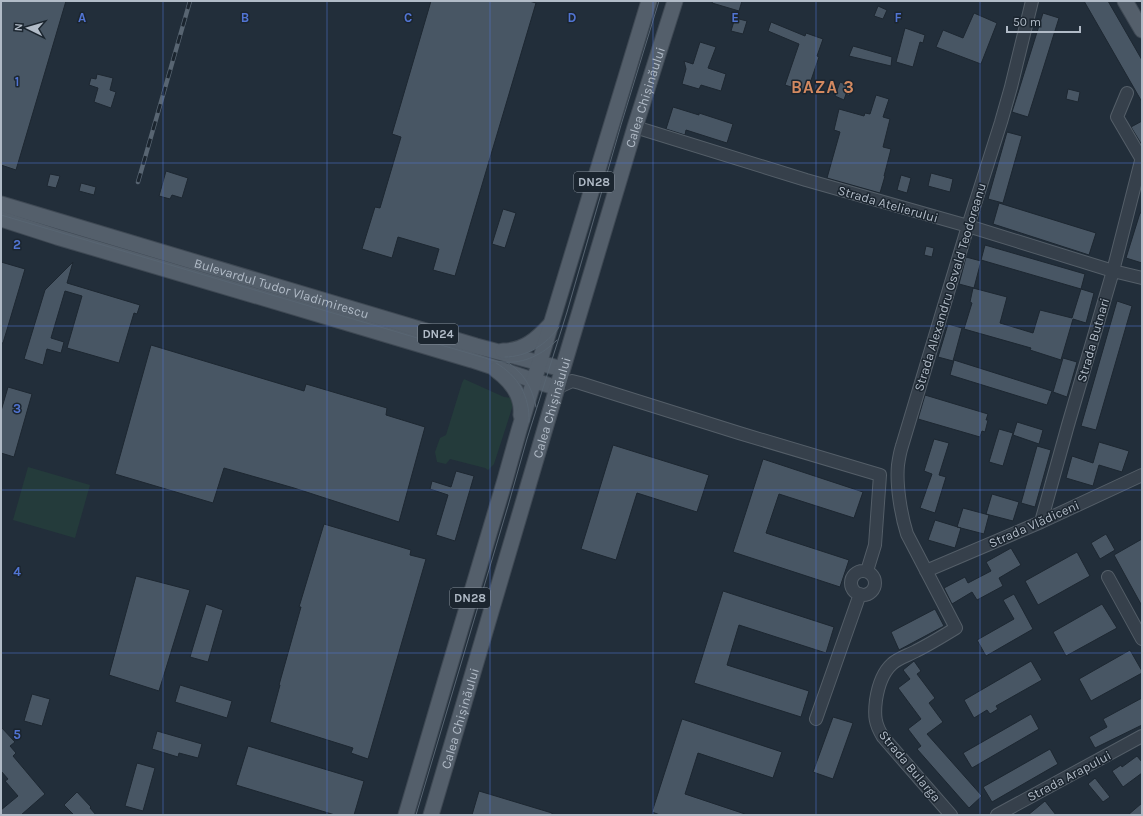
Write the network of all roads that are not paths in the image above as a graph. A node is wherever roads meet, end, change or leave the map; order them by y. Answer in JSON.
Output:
{"nodes":[{"id":1,"x":649,"y":1,"type":"edge"},
{"id":2,"x":675,"y":1,"type":"edge"},
{"id":3,"x":1032,"y":1,"type":"edge"},
{"id":4,"x":1125,"y":1,"type":"edge"},
{"id":5,"x":1137,"y":1,"type":"edge"},
{"id":6,"x":1142,"y":9,"type":"edge"},
{"id":7,"x":1142,"y":30,"type":"edge"},
{"id":8,"x":1127,"y":93,"type":"dead end"},
{"id":9,"x":635,"y":127,"type":"junction"},
{"id":10,"x":1142,"y":158,"type":"edge"},
{"id":11,"x":1,"y":204,"type":"edge"},
{"id":12,"x":1,"y":219,"type":"edge"},
{"id":13,"x":968,"y":226,"type":"junction"},
{"id":14,"x":1113,"y":270,"type":"junction"},
{"id":15,"x":1142,"y":278,"type":"edge"},
{"id":16,"x":552,"y":323,"type":"junction"},
{"id":17,"x":496,"y":351,"type":"junction"},
{"id":18,"x":540,"y":363,"type":"junction"},
{"id":19,"x":490,"y":366,"type":"junction"},
{"id":20,"x":567,"y":375,"type":"junction"},
{"id":21,"x":534,"y":380,"type":"junction"},
{"id":22,"x":557,"y":388,"type":"junction"},
{"id":23,"x":519,"y":430,"type":"junction"},
{"id":24,"x":1142,"y":475,"type":"edge"},
{"id":25,"x":1041,"y":522,"type":"junction"},
{"id":26,"x":867,"y":571,"type":"junction"},
{"id":27,"x":926,"y":571,"type":"junction"},
{"id":28,"x":1108,"y":577,"type":"dead end"},
{"id":29,"x":860,"y":594,"type":"junction"},
{"id":30,"x":1142,"y":639,"type":"edge"},
{"id":31,"x":816,"y":719,"type":"dead end"},
{"id":32,"x":1142,"y":736,"type":"edge"},
{"id":33,"x":406,"y":815,"type":"edge"},
{"id":34,"x":431,"y":815,"type":"edge"},
{"id":35,"x":950,"y":815,"type":"edge"},
{"id":36,"x":997,"y":815,"type":"edge"}],
"edges":[{"from":1,"to":16,"type":"main road","name":"Calea Chișinăului","number":"DN28"},
{"from":2,"to":9,"type":"main road","name":"Calea Chișinăului","number":"DN28"},
{"from":3,"to":13,"type":"street","name":"Strada Alexandru Osvald Teodoreanu"},
{"from":4,"to":7,"type":"main road"},
{"from":5,"to":6,"type":"main road"},
{"from":8,"to":10,"type":"street"},
{"from":9,"to":13,"type":"street","name":"Strada Atelierului"},
{"from":9,"to":20,"type":"main road","name":"Calea Chișinăului","number":"DN28"},
{"from":10,"to":14,"type":"street","name":"Strada Butnari"},
{"from":11,"to":17,"type":"main road","name":"Bulevardul Tudor Vladimirescu","number":"DN24"},
{"from":12,"to":19,"type":"main road","name":"Bulevardul Tudor Vladimirescu","number":"DN24"},
{"from":13,"to":14,"type":"street","name":"Strada Atelierului"},
{"from":13,"to":27,"type":"street","name":"Strada Alexandru Osvald Teodoreanu"},
{"from":14,"to":15,"type":"street","name":"Strada Atelierului"},
{"from":14,"to":25,"type":"street","name":"Strada Butnari"},
{"from":16,"to":17,"type":"main road"},
{"from":16,"to":18,"type":"main road","name":"Calea Chișinăului","number":"DN28"},
{"from":17,"to":18,"type":"main road","name":"Bulevardul Tudor Vladimirescu","number":"DN24"},
{"from":18,"to":20,"type":"main road","name":"Bulevardul Tudor Vladimirescu","number":"DN24"},
{"from":18,"to":21,"type":"main road","name":"Calea Chișinăului","number":"DN28"},
{"from":19,"to":21,"type":"main road","name":"Bulevardul Tudor Vladimirescu","number":"DN24"},
{"from":19,"to":23,"type":"main road"},
{"from":20,"to":22,"type":"main road","name":"Calea Chișinăului","number":"DN28"},
{"from":20,"to":26,"type":"street"},
{"from":21,"to":22,"type":"main road","name":"Bulevardul Tudor Vladimirescu","number":"DN24"},
{"from":21,"to":23,"type":"main road","name":"Calea Chișinăului","number":"DN28"},
{"from":22,"to":34,"type":"main road","name":"Calea Chișinăului","number":"DN28"},
{"from":23,"to":33,"type":"main road","name":"Calea Chișinăului","number":"DN28"},
{"from":24,"to":25,"type":"street","name":"Strada Vlădiceni"},
{"from":25,"to":27,"type":"street","name":"Strada Vlădiceni"},
{"from":26,"to":29,"type":"street"},
{"from":26,"to":29,"type":"street"},
{"from":27,"to":35,"type":"street","name":"Strada Bularga"},
{"from":28,"to":30,"type":"street"},
{"from":29,"to":31,"type":"street"},
{"from":32,"to":36,"type":"street","name":"Strada Arapului"}]}
